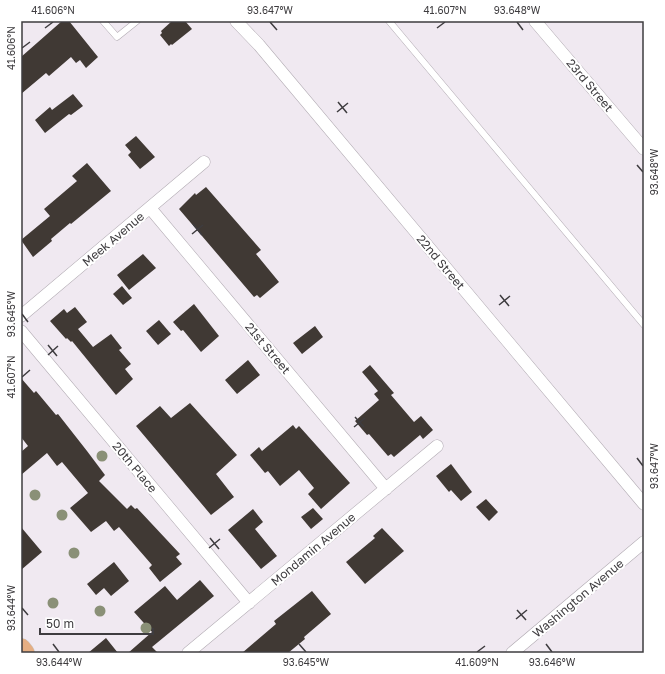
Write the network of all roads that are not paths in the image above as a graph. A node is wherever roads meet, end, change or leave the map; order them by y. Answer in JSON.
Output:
{"nodes":[{"id":1,"x":103,"y":21,"type":"edge"},
{"id":2,"x":137,"y":21,"type":"edge"},
{"id":3,"x":236,"y":21,"type":"edge"},
{"id":4,"x":390,"y":21,"type":"edge"},
{"id":5,"x":536,"y":21,"type":"edge"},
{"id":6,"x":644,"y":149,"type":"edge"},
{"id":7,"x":204,"y":162,"type":"dead end"},
{"id":8,"x":150,"y":208,"type":"junction"},
{"id":9,"x":21,"y":316,"type":"edge"},
{"id":10,"x":644,"y":325,"type":"edge"},
{"id":11,"x":21,"y":331,"type":"edge"},
{"id":12,"x":437,"y":446,"type":"dead end"},
{"id":13,"x":386,"y":489,"type":"junction"},
{"id":14,"x":644,"y":504,"type":"edge"},
{"id":15,"x":644,"y":542,"type":"edge"},
{"id":16,"x":249,"y":602,"type":"junction"},
{"id":17,"x":21,"y":648,"type":"edge"},
{"id":18,"x":25,"y":653,"type":"edge"},
{"id":19,"x":188,"y":653,"type":"edge"},
{"id":20,"x":512,"y":653,"type":"edge"}],
"edges":[{"from":1,"to":2,"type":"lane"},
{"from":3,"to":14,"type":"street","name":"22nd Street"},
{"from":4,"to":10,"type":"lane"},
{"from":5,"to":6,"type":"street","name":"23rd Street"},
{"from":7,"to":8,"type":"street","name":"Meek Avenue"},
{"from":8,"to":9,"type":"street","name":"Meek Avenue"},
{"from":8,"to":13,"type":"street","name":"21st Street"},
{"from":11,"to":16,"type":"street","name":"20th Place"},
{"from":12,"to":13,"type":"street","name":"Mondamin Avenue"},
{"from":13,"to":16,"type":"street","name":"Mondamin Avenue"},
{"from":15,"to":20,"type":"street","name":"Washington Avenue"},
{"from":16,"to":19,"type":"street","name":"Mondamin Avenue"},
{"from":17,"to":18,"type":"main road"}]}
